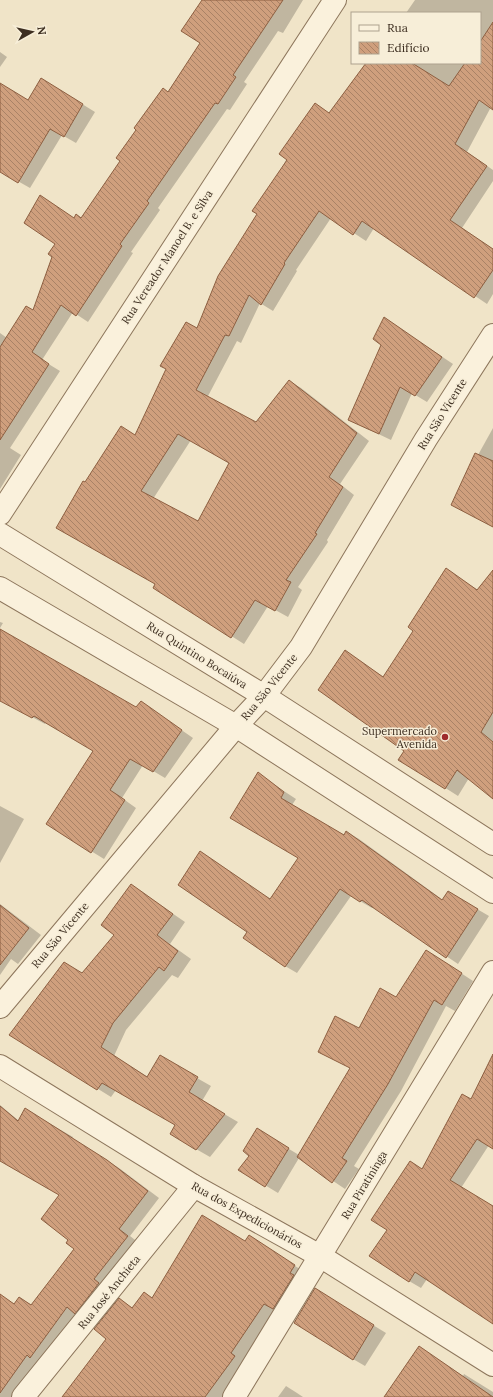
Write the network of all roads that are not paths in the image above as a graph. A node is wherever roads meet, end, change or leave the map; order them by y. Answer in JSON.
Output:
{"nodes":[{"id":1,"x":335,"y":0,"type":"edge"},
{"id":2,"x":493,"y":335,"type":"edge"},
{"id":3,"x":0,"y":514,"type":"edge"},
{"id":4,"x":0,"y":534,"type":"edge"},
{"id":5,"x":0,"y":588,"type":"edge"},
{"id":6,"x":264,"y":696,"type":"junction"},
{"id":7,"x":236,"y":726,"type":"junction"},
{"id":8,"x":493,"y":844,"type":"edge"},
{"id":9,"x":493,"y":892,"type":"edge"},
{"id":10,"x":493,"y":972,"type":"edge"},
{"id":11,"x":0,"y":1007,"type":"edge"},
{"id":12,"x":0,"y":1066,"type":"edge"},
{"id":13,"x":194,"y":1186,"type":"junction"},
{"id":14,"x":320,"y":1256,"type":"junction"},
{"id":15,"x":493,"y":1366,"type":"edge"},
{"id":16,"x":23,"y":1397,"type":"edge"},
{"id":17,"x":234,"y":1397,"type":"edge"}],
"edges":[{"from":1,"to":3,"type":"street","name":"Rua Vereador Manoel B. e Silva"},
{"from":2,"to":6,"type":"street","name":"Rua São Vicente"},
{"from":4,"to":6,"type":"street","name":"Rua Quintino Bocaiúva"},
{"from":5,"to":7,"type":"street"},
{"from":6,"to":7,"type":"street","name":"Rua São Vicente"},
{"from":6,"to":8,"type":"street","name":"Rua Quintino Bocaiúva"},
{"from":7,"to":9,"type":"street"},
{"from":7,"to":11,"type":"street","name":"Rua São Vicente"},
{"from":10,"to":14,"type":"street","name":"Rua Piratininga"},
{"from":12,"to":13,"type":"street","name":"Rua dos Expedicionários"},
{"from":13,"to":14,"type":"street","name":"Rua dos Expedicionários"},
{"from":13,"to":16,"type":"street","name":"Rua José Anchieta"},
{"from":14,"to":15,"type":"street","name":"Rua dos Expedicionários"},
{"from":14,"to":17,"type":"street","name":"Rua Piratininga"}]}
